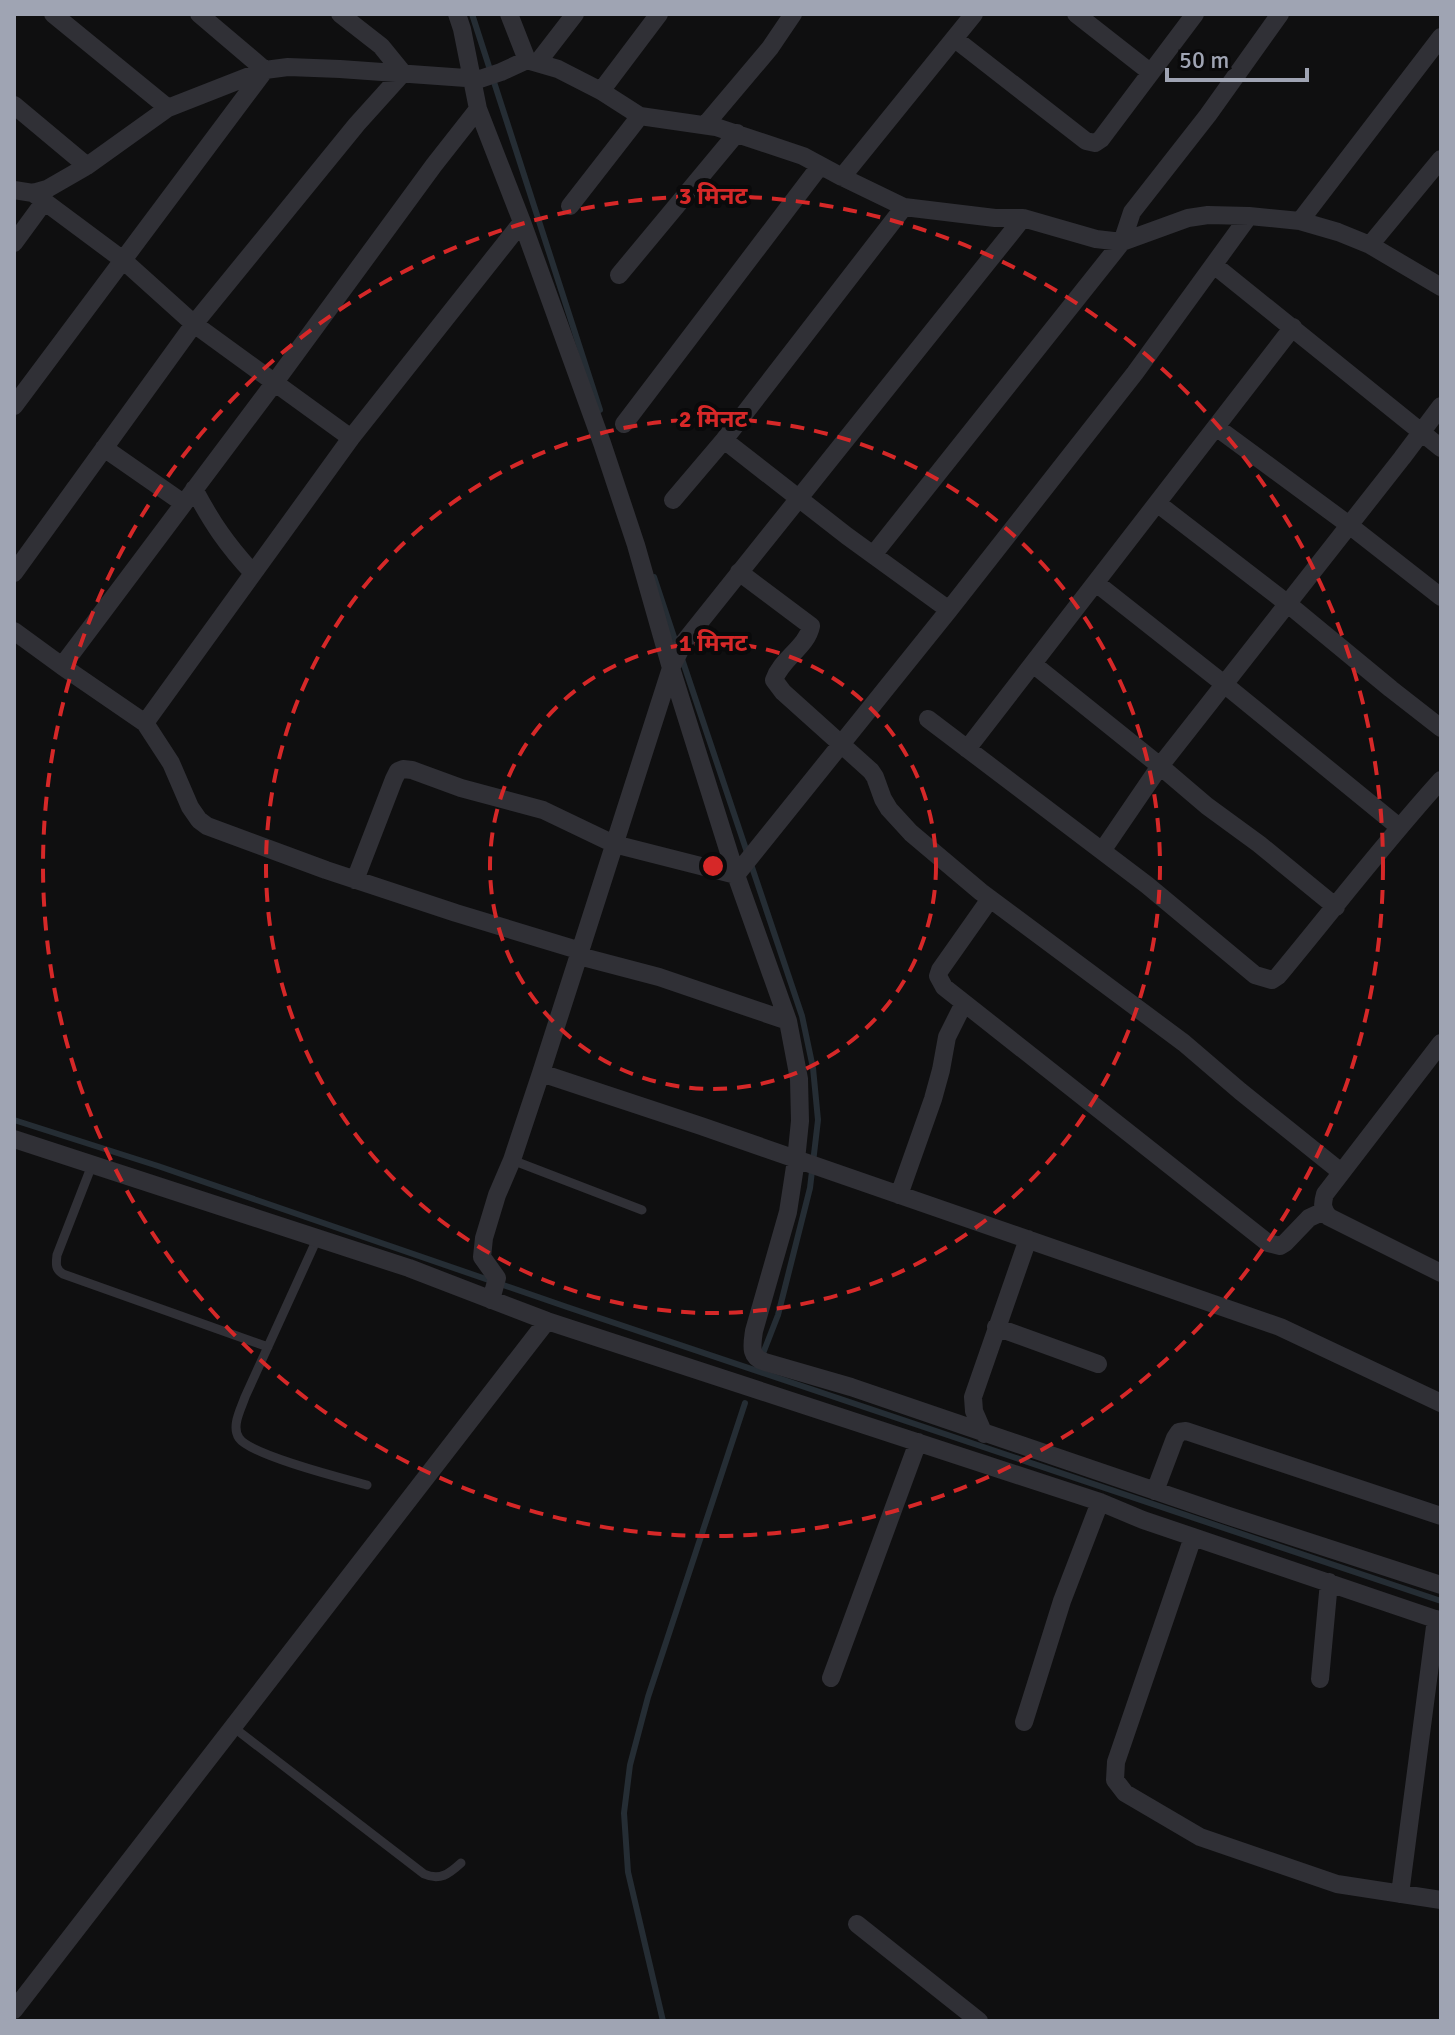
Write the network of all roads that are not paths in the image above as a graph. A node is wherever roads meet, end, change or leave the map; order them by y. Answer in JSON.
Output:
{"nodes":[{"id":1,"x":53,"y":14,"type":"edge"},
{"id":2,"x":199,"y":14,"type":"edge"},
{"id":3,"x":340,"y":14,"type":"edge"},
{"id":4,"x":457,"y":14,"type":"edge"},
{"id":5,"x":509,"y":14,"type":"edge"},
{"id":6,"x":575,"y":14,"type":"edge"},
{"id":7,"x":659,"y":14,"type":"edge"},
{"id":8,"x":793,"y":14,"type":"edge"},
{"id":9,"x":974,"y":14,"type":"edge"},
{"id":10,"x":1076,"y":14,"type":"edge"},
{"id":11,"x":1195,"y":14,"type":"edge"},
{"id":12,"x":1280,"y":14,"type":"edge"},
{"id":13,"x":1441,"y":37,"type":"edge"},
{"id":14,"x":955,"y":39,"type":"junction"},
{"id":15,"x":532,"y":61,"type":"junction"},
{"id":16,"x":265,"y":70,"type":"junction"},
{"id":17,"x":1150,"y":72,"type":"junction"},
{"id":18,"x":403,"y":73,"type":"junction"},
{"id":19,"x":485,"y":76,"type":"junction"},
{"id":20,"x":601,"y":91,"type":"junction"},
{"id":21,"x":14,"y":105,"type":"edge"},
{"id":22,"x":168,"y":108,"type":"junction"},
{"id":23,"x":478,"y":109,"type":"junction"},
{"id":24,"x":640,"y":116,"type":"junction"},
{"id":25,"x":705,"y":125,"type":"junction"},
{"id":26,"x":737,"y":133,"type":"junction"},
{"id":27,"x":1441,"y":159,"type":"edge"},
{"id":28,"x":87,"y":166,"type":"junction"},
{"id":29,"x":820,"y":166,"type":"junction"},
{"id":30,"x":842,"y":177,"type":"junction"},
{"id":31,"x":1435,"y":178,"type":"edge"},
{"id":32,"x":30,"y":195,"type":"edge"},
{"id":33,"x":570,"y":206,"type":"dead end"},
{"id":34,"x":904,"y":207,"type":"junction"},
{"id":35,"x":1249,"y":216,"type":"junction"},
{"id":36,"x":1023,"y":218,"type":"junction"},
{"id":37,"x":1300,"y":221,"type":"junction"},
{"id":38,"x":522,"y":222,"type":"junction"},
{"id":39,"x":1122,"y":242,"type":"junction"},
{"id":40,"x":14,"y":243,"type":"edge"},
{"id":41,"x":1370,"y":245,"type":"junction"},
{"id":42,"x":123,"y":260,"type":"junction"},
{"id":43,"x":1214,"y":265,"type":"junction"},
{"id":44,"x":619,"y":275,"type":"dead end"},
{"id":45,"x":1441,"y":287,"type":"edge"},
{"id":46,"x":194,"y":324,"type":"junction"},
{"id":47,"x":1293,"y":327,"type":"junction"},
{"id":48,"x":275,"y":382,"type":"junction"},
{"id":49,"x":14,"y":406,"type":"edge"},
{"id":50,"x":1441,"y":406,"type":"edge"},
{"id":51,"x":624,"y":424,"type":"dead end"},
{"id":52,"x":1216,"y":427,"type":"junction"},
{"id":53,"x":1421,"y":432,"type":"junction"},
{"id":54,"x":351,"y":438,"type":"junction"},
{"id":55,"x":724,"y":440,"type":"junction"},
{"id":56,"x":104,"y":448,"type":"junction"},
{"id":57,"x":1441,"y":448,"type":"edge"},
{"id":58,"x":189,"y":496,"type":"junction"},
{"id":59,"x":799,"y":497,"type":"junction"},
{"id":60,"x":673,"y":500,"type":"dead end"},
{"id":61,"x":1157,"y":503,"type":"junction"},
{"id":62,"x":1349,"y":525,"type":"junction"},
{"id":63,"x":873,"y":555,"type":"junction"},
{"id":64,"x":739,"y":572,"type":"junction"},
{"id":65,"x":14,"y":573,"type":"edge"},
{"id":66,"x":253,"y":573,"type":"junction"},
{"id":67,"x":1096,"y":583,"type":"junction"},
{"id":68,"x":1441,"y":597,"type":"edge"},
{"id":69,"x":1288,"y":604,"type":"junction"},
{"id":70,"x":949,"y":610,"type":"junction"},
{"id":71,"x":14,"y":631,"type":"edge"},
{"id":72,"x":677,"y":656,"type":"junction"},
{"id":73,"x":1033,"y":664,"type":"junction"},
{"id":74,"x":62,"y":666,"type":"junction"},
{"id":75,"x":1224,"y":684,"type":"junction"},
{"id":76,"x":928,"y":719,"type":"dead end"},
{"id":77,"x":145,"y":723,"type":"junction"},
{"id":78,"x":1441,"y":728,"type":"edge"},
{"id":79,"x":840,"y":744,"type":"junction"},
{"id":80,"x":967,"y":749,"type":"junction"},
{"id":81,"x":1160,"y":766,"type":"junction"},
{"id":82,"x":1441,"y":780,"type":"edge"},
{"id":83,"x":1399,"y":827,"type":"junction"},
{"id":84,"x":614,"y":844,"type":"junction"},
{"id":85,"x":1102,"y":851,"type":"junction"},
{"id":86,"x":744,"y":865,"type":"junction"},
{"id":87,"x":355,"y":880,"type":"junction"},
{"id":88,"x":990,"y":899,"type":"junction"},
{"id":89,"x":1336,"y":907,"type":"junction"},
{"id":90,"x":580,"y":953,"type":"junction"},
{"id":91,"x":964,"y":1003,"type":"junction"},
{"id":92,"x":788,"y":1021,"type":"junction"},
{"id":93,"x":1441,"y":1043,"type":"edge"},
{"id":94,"x":541,"y":1073,"type":"junction"},
{"id":95,"x":14,"y":1139,"type":"edge"},
{"id":96,"x":512,"y":1160,"type":"junction"},
{"id":97,"x":92,"y":1165,"type":"junction"},
{"id":98,"x":811,"y":1165,"type":"junction"},
{"id":99,"x":1341,"y":1172,"type":"junction"},
{"id":100,"x":899,"y":1195,"type":"junction"},
{"id":101,"x":642,"y":1210,"type":"dead end"},
{"id":102,"x":1324,"y":1211,"type":"junction"},
{"id":103,"x":317,"y":1239,"type":"junction"},
{"id":104,"x":1028,"y":1239,"type":"junction"},
{"id":105,"x":1441,"y":1273,"type":"edge"},
{"id":106,"x":495,"y":1289,"type":"junction"},
{"id":107,"x":547,"y":1321,"type":"junction"},
{"id":108,"x":996,"y":1327,"type":"junction"},
{"id":109,"x":268,"y":1347,"type":"junction"},
{"id":110,"x":1098,"y":1364,"type":"dead end"},
{"id":111,"x":1441,"y":1403,"type":"edge"},
{"id":112,"x":984,"y":1434,"type":"junction"},
{"id":113,"x":918,"y":1442,"type":"junction"},
{"id":114,"x":367,"y":1485,"type":"dead end"},
{"id":115,"x":1155,"y":1491,"type":"junction"},
{"id":116,"x":1100,"y":1502,"type":"junction"},
{"id":117,"x":1441,"y":1516,"type":"edge"},
{"id":118,"x":1193,"y":1537,"type":"junction"},
{"id":119,"x":1329,"y":1582,"type":"junction"},
{"id":120,"x":1441,"y":1585,"type":"edge"},
{"id":121,"x":1438,"y":1620,"type":"edge"},
{"id":122,"x":831,"y":1678,"type":"dead end"},
{"id":123,"x":1320,"y":1679,"type":"dead end"},
{"id":124,"x":1024,"y":1722,"type":"dead end"},
{"id":125,"x":233,"y":1727,"type":"junction"},
{"id":126,"x":461,"y":1863,"type":"dead end"},
{"id":127,"x":1400,"y":1894,"type":"junction"},
{"id":128,"x":1441,"y":1900,"type":"edge"},
{"id":129,"x":857,"y":1924,"type":"dead end"},
{"id":130,"x":14,"y":2010,"type":"edge"},
{"id":131,"x":979,"y":2021,"type":"edge"}],
"edges":[{"from":1,"to":22,"type":"street"},
{"from":2,"to":16,"type":"street"},
{"from":3,"to":18,"type":"street"},
{"from":4,"to":19,"type":"street"},
{"from":5,"to":15,"type":"street"},
{"from":6,"to":15,"type":"street"},
{"from":7,"to":20,"type":"street"},
{"from":8,"to":25,"type":"street"},
{"from":9,"to":14,"type":"street"},
{"from":10,"to":17,"type":"street"},
{"from":11,"to":17,"type":"street"},
{"from":12,"to":39,"type":"street"},
{"from":13,"to":37,"type":"street"},
{"from":14,"to":17,"type":"street"},
{"from":14,"to":30,"type":"street"},
{"from":15,"to":19,"type":"street"},
{"from":15,"to":20,"type":"street"},
{"from":16,"to":18,"type":"street"},
{"from":16,"to":22,"type":"street"},
{"from":16,"to":42,"type":"street"},
{"from":18,"to":19,"type":"street"},
{"from":18,"to":46,"type":"street"},
{"from":19,"to":23,"type":"street"},
{"from":20,"to":24,"type":"street"},
{"from":21,"to":28,"type":"street"},
{"from":22,"to":28,"type":"street"},
{"from":23,"to":38,"type":"street"},
{"from":23,"to":48,"type":"street"},
{"from":24,"to":25,"type":"street"},
{"from":24,"to":33,"type":"street"},
{"from":25,"to":26,"type":"street"},
{"from":26,"to":29,"type":"street"},
{"from":26,"to":44,"type":"street"},
{"from":27,"to":31,"type":"street"},
{"from":28,"to":32,"type":"street"},
{"from":29,"to":30,"type":"street"},
{"from":29,"to":51,"type":"street"},
{"from":30,"to":34,"type":"street"},
{"from":31,"to":41,"type":"street"},
{"from":32,"to":40,"type":"street"},
{"from":32,"to":42,"type":"street"},
{"from":34,"to":36,"type":"street"},
{"from":34,"to":55,"type":"street"},
{"from":35,"to":37,"type":"street"},
{"from":35,"to":39,"type":"street"},
{"from":35,"to":43,"type":"street"},
{"from":36,"to":39,"type":"street"},
{"from":36,"to":59,"type":"street"},
{"from":37,"to":41,"type":"street"},
{"from":38,"to":54,"type":"street"},
{"from":38,"to":72,"type":"street"},
{"from":39,"to":63,"type":"street"},
{"from":41,"to":45,"type":"street"},
{"from":42,"to":46,"type":"street"},
{"from":42,"to":49,"type":"street"},
{"from":43,"to":47,"type":"street"},
{"from":43,"to":70,"type":"street"},
{"from":46,"to":48,"type":"street"},
{"from":46,"to":56,"type":"street"},
{"from":47,"to":52,"type":"street"},
{"from":47,"to":53,"type":"street"},
{"from":48,"to":54,"type":"street"},
{"from":48,"to":58,"type":"street"},
{"from":50,"to":53,"type":"street"},
{"from":52,"to":61,"type":"street"},
{"from":52,"to":62,"type":"street"},
{"from":53,"to":57,"type":"street"},
{"from":53,"to":62,"type":"street"},
{"from":54,"to":66,"type":"street"},
{"from":55,"to":59,"type":"street"},
{"from":55,"to":60,"type":"street"},
{"from":56,"to":58,"type":"street"},
{"from":56,"to":65,"type":"street"},
{"from":58,"to":66,"type":"street"},
{"from":58,"to":74,"type":"street"},
{"from":59,"to":63,"type":"street"},
{"from":59,"to":64,"type":"street"},
{"from":61,"to":67,"type":"street"},
{"from":61,"to":69,"type":"street"},
{"from":62,"to":68,"type":"street"},
{"from":62,"to":69,"type":"street"},
{"from":63,"to":70,"type":"street"},
{"from":64,"to":72,"type":"street"},
{"from":64,"to":79,"type":"street"},
{"from":66,"to":77,"type":"street"},
{"from":67,"to":73,"type":"street"},
{"from":67,"to":75,"type":"street"},
{"from":69,"to":75,"type":"street"},
{"from":69,"to":78,"type":"street"},
{"from":70,"to":79,"type":"street"},
{"from":71,"to":74,"type":"street"},
{"from":72,"to":84,"type":"street"},
{"from":72,"to":86,"type":"street"},
{"from":73,"to":80,"type":"street"},
{"from":73,"to":81,"type":"street"},
{"from":74,"to":77,"type":"street"},
{"from":75,"to":81,"type":"street"},
{"from":75,"to":83,"type":"street"},
{"from":76,"to":80,"type":"street"},
{"from":77,"to":87,"type":"street"},
{"from":79,"to":86,"type":"street"},
{"from":79,"to":88,"type":"street"},
{"from":80,"to":85,"type":"street"},
{"from":81,"to":85,"type":"street"},
{"from":81,"to":89,"type":"street"},
{"from":82,"to":83,"type":"street"},
{"from":83,"to":89,"type":"street"},
{"from":84,"to":86,"type":"street"},
{"from":84,"to":87,"type":"street"},
{"from":84,"to":90,"type":"street"},
{"from":85,"to":89,"type":"street"},
{"from":86,"to":92,"type":"street"},
{"from":87,"to":90,"type":"street"},
{"from":88,"to":91,"type":"street"},
{"from":88,"to":99,"type":"street"},
{"from":90,"to":92,"type":"street"},
{"from":90,"to":94,"type":"street"},
{"from":91,"to":100,"type":"street"},
{"from":91,"to":102,"type":"street"},
{"from":92,"to":98,"type":"street"},
{"from":93,"to":99,"type":"street"},
{"from":94,"to":96,"type":"street"},
{"from":94,"to":98,"type":"street"},
{"from":95,"to":97,"type":"street"},
{"from":96,"to":101,"type":"lane"},
{"from":96,"to":106,"type":"street"},
{"from":97,"to":103,"type":"street"},
{"from":97,"to":109,"type":"lane"},
{"from":98,"to":100,"type":"street"},
{"from":98,"to":112,"type":"street"},
{"from":99,"to":102,"type":"street"},
{"from":100,"to":104,"type":"street"},
{"from":102,"to":105,"type":"street"},
{"from":103,"to":106,"type":"street"},
{"from":103,"to":109,"type":"lane"},
{"from":104,"to":108,"type":"street"},
{"from":104,"to":111,"type":"street"},
{"from":106,"to":107,"type":"street"},
{"from":107,"to":113,"type":"street"},
{"from":107,"to":125,"type":"street"},
{"from":108,"to":110,"type":"street"},
{"from":108,"to":112,"type":"street"},
{"from":109,"to":114,"type":"lane"},
{"from":112,"to":115,"type":"street"},
{"from":113,"to":116,"type":"street"},
{"from":113,"to":122,"type":"street"},
{"from":115,"to":117,"type":"street"},
{"from":115,"to":120,"type":"street"},
{"from":116,"to":118,"type":"street"},
{"from":116,"to":124,"type":"street"},
{"from":118,"to":119,"type":"street"},
{"from":118,"to":127,"type":"street"},
{"from":119,"to":121,"type":"street"},
{"from":119,"to":123,"type":"street"},
{"from":121,"to":127,"type":"street"},
{"from":125,"to":126,"type":"lane"},
{"from":125,"to":130,"type":"street"},
{"from":127,"to":128,"type":"street"},
{"from":129,"to":131,"type":"street"}]}
